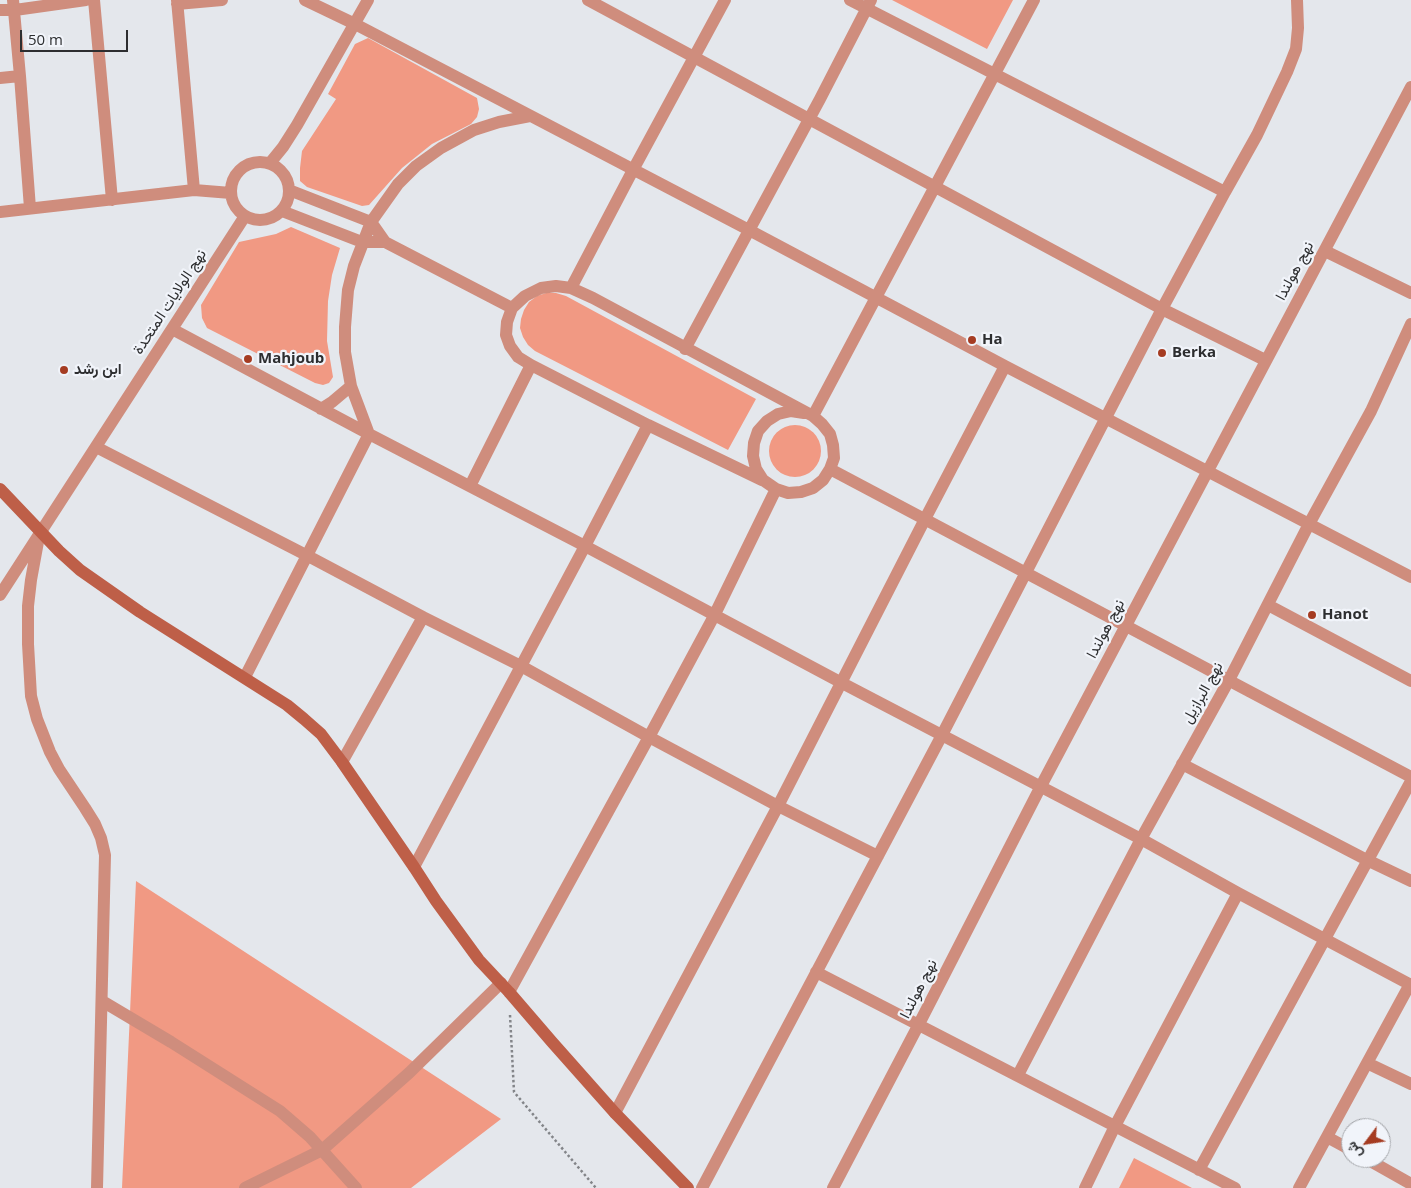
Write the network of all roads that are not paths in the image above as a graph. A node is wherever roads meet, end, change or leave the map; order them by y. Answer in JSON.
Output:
{"nodes":[{"id":1,"x":86,"y":0,"type":"edge"},
{"id":2,"x":94,"y":0,"type":"edge"},
{"id":3,"x":222,"y":0,"type":"edge"},
{"id":4,"x":305,"y":0,"type":"edge"},
{"id":5,"x":368,"y":0,"type":"edge"},
{"id":6,"x":588,"y":0,"type":"edge"},
{"id":7,"x":725,"y":0,"type":"edge"},
{"id":8,"x":850,"y":0,"type":"edge"},
{"id":9,"x":1034,"y":0,"type":"edge"},
{"id":10,"x":1297,"y":0,"type":"edge"},
{"id":11,"x":177,"y":2,"type":"edge"},
{"id":12,"x":868,"y":4,"type":"edge"},
{"id":13,"x":14,"y":5,"type":"edge"},
{"id":14,"x":0,"y":10,"type":"edge"},
{"id":15,"x":355,"y":24,"type":"junction"},
{"id":16,"x":694,"y":56,"type":"junction"},
{"id":17,"x":995,"y":74,"type":"junction"},
{"id":18,"x":20,"y":76,"type":"junction"},
{"id":19,"x":0,"y":78,"type":"edge"},
{"id":20,"x":1411,"y":87,"type":"edge"},
{"id":21,"x":530,"y":116,"type":"junction"},
{"id":22,"x":809,"y":118,"type":"junction"},
{"id":23,"x":264,"y":162,"type":"junction"},
{"id":24,"x":632,"y":170,"type":"junction"},
{"id":25,"x":935,"y":186,"type":"junction"},
{"id":26,"x":194,"y":190,"type":"junction"},
{"id":27,"x":290,"y":190,"type":"junction"},
{"id":28,"x":1226,"y":192,"type":"junction"},
{"id":29,"x":232,"y":198,"type":"junction"},
{"id":30,"x":112,"y":200,"type":"junction"},
{"id":31,"x":30,"y":208,"type":"junction"},
{"id":32,"x":282,"y":211,"type":"junction"},
{"id":33,"x":0,"y":212,"type":"edge"},
{"id":34,"x":245,"y":216,"type":"junction"},
{"id":35,"x":371,"y":222,"type":"junction"},
{"id":36,"x":749,"y":230,"type":"junction"},
{"id":37,"x":362,"y":242,"type":"junction"},
{"id":38,"x":385,"y":242,"type":"junction"},
{"id":39,"x":1325,"y":250,"type":"junction"},
{"id":40,"x":572,"y":288,"type":"junction"},
{"id":41,"x":1411,"y":293,"type":"edge"},
{"id":42,"x":876,"y":297,"type":"junction"},
{"id":43,"x":512,"y":308,"type":"junction"},
{"id":44,"x":1162,"y":309,"type":"junction"},
{"id":45,"x":1411,"y":324,"type":"edge"},
{"id":46,"x":172,"y":329,"type":"junction"},
{"id":47,"x":685,"y":348,"type":"junction"},
{"id":48,"x":1266,"y":360,"type":"junction"},
{"id":49,"x":531,"y":365,"type":"junction"},
{"id":50,"x":1006,"y":366,"type":"junction"},
{"id":51,"x":351,"y":386,"type":"junction"},
{"id":52,"x":321,"y":408,"type":"junction"},
{"id":53,"x":808,"y":415,"type":"junction"},
{"id":54,"x":1106,"y":419,"type":"junction"},
{"id":55,"x":648,"y":425,"type":"junction"},
{"id":56,"x":369,"y":434,"type":"junction"},
{"id":57,"x":96,"y":447,"type":"junction"},
{"id":58,"x":830,"y":469,"type":"junction"},
{"id":59,"x":1208,"y":471,"type":"junction"},
{"id":60,"x":763,"y":480,"type":"junction"},
{"id":61,"x":470,"y":486,"type":"junction"},
{"id":62,"x":0,"y":489,"type":"edge"},
{"id":63,"x":776,"y":489,"type":"junction"},
{"id":64,"x":925,"y":519,"type":"junction"},
{"id":65,"x":1309,"y":524,"type":"junction"},
{"id":66,"x":40,"y":531,"type":"junction"},
{"id":67,"x":586,"y":546,"type":"junction"},
{"id":68,"x":308,"y":556,"type":"junction"},
{"id":69,"x":1025,"y":572,"type":"junction"},
{"id":70,"x":1409,"y":572,"type":"edge"},
{"id":71,"x":0,"y":595,"type":"edge"},
{"id":72,"x":1268,"y":605,"type":"junction"},
{"id":73,"x":423,"y":616,"type":"junction"},
{"id":74,"x":714,"y":616,"type":"junction"},
{"id":75,"x":1126,"y":626,"type":"junction"},
{"id":76,"x":521,"y":666,"type":"junction"},
{"id":77,"x":245,"y":677,"type":"junction"},
{"id":78,"x":1229,"y":680,"type":"junction"},
{"id":79,"x":1411,"y":681,"type":"edge"},
{"id":80,"x":842,"y":683,"type":"junction"},
{"id":81,"x":942,"y":735,"type":"junction"},
{"id":82,"x":649,"y":737,"type":"junction"},
{"id":83,"x":342,"y":762,"type":"junction"},
{"id":84,"x":1182,"y":764,"type":"junction"},
{"id":85,"x":1411,"y":777,"type":"edge"},
{"id":86,"x":1411,"y":781,"type":"edge"},
{"id":87,"x":1041,"y":786,"type":"junction"},
{"id":88,"x":778,"y":806,"type":"junction"},
{"id":89,"x":1141,"y":839,"type":"junction"},
{"id":90,"x":878,"y":856,"type":"junction"},
{"id":91,"x":1367,"y":860,"type":"junction"},
{"id":92,"x":414,"y":867,"type":"junction"},
{"id":93,"x":1411,"y":881,"type":"edge"},
{"id":94,"x":1238,"y":893,"type":"junction"},
{"id":95,"x":1324,"y":939,"type":"junction"},
{"id":96,"x":816,"y":972,"type":"junction"},
{"id":97,"x":1410,"y":985,"type":"edge"},
{"id":98,"x":505,"y":988,"type":"junction"},
{"id":99,"x":102,"y":1001,"type":"junction"},
{"id":100,"x":919,"y":1024,"type":"junction"},
{"id":101,"x":1367,"y":1063,"type":"junction"},
{"id":102,"x":1018,"y":1075,"type":"junction"},
{"id":103,"x":1411,"y":1084,"type":"edge"},
{"id":104,"x":615,"y":1113,"type":"junction"},
{"id":105,"x":1116,"y":1126,"type":"junction"},
{"id":106,"x":1327,"y":1137,"type":"junction"},
{"id":107,"x":1341,"y":1145,"type":"edge"},
{"id":108,"x":322,"y":1150,"type":"junction"},
{"id":109,"x":1383,"y":1168,"type":"edge"},
{"id":110,"x":1199,"y":1170,"type":"junction"},
{"id":111,"x":1411,"y":1184,"type":"edge"},
{"id":112,"x":97,"y":1188,"type":"edge"},
{"id":113,"x":245,"y":1188,"type":"edge"},
{"id":114,"x":356,"y":1188,"type":"edge"},
{"id":115,"x":688,"y":1188,"type":"edge"},
{"id":116,"x":702,"y":1188,"type":"edge"},
{"id":117,"x":834,"y":1188,"type":"edge"},
{"id":118,"x":1085,"y":1188,"type":"edge"},
{"id":119,"x":1235,"y":1188,"type":"edge"},
{"id":120,"x":1299,"y":1188,"type":"edge"}],
"edges":[{"from":1,"to":13,"type":"street"},
{"from":2,"to":30,"type":"street"},
{"from":3,"to":11,"type":"street"},
{"from":4,"to":15,"type":"street"},
{"from":5,"to":15,"type":"street"},
{"from":6,"to":16,"type":"street"},
{"from":7,"to":16,"type":"street"},
{"from":8,"to":12,"type":"street"},
{"from":9,"to":17,"type":"street"},
{"from":10,"to":28,"type":"street"},
{"from":11,"to":26,"type":"street"},
{"from":12,"to":17,"type":"street"},
{"from":12,"to":22,"type":"street"},
{"from":13,"to":14,"type":"street"},
{"from":13,"to":18,"type":"street"},
{"from":15,"to":21,"type":"street"},
{"from":15,"to":23,"type":"street"},
{"from":16,"to":22,"type":"street"},
{"from":16,"to":24,"type":"street"},
{"from":17,"to":25,"type":"street"},
{"from":17,"to":28,"type":"street"},
{"from":18,"to":19,"type":"street"},
{"from":18,"to":31,"type":"street"},
{"from":20,"to":39,"type":"street","name":"نهج هولندا"},
{"from":21,"to":24,"type":"street"},
{"from":21,"to":35,"type":"street"},
{"from":22,"to":25,"type":"street"},
{"from":22,"to":36,"type":"street"},
{"from":23,"to":27,"type":"street"},
{"from":23,"to":29,"type":"street"},
{"from":24,"to":36,"type":"street"},
{"from":24,"to":40,"type":"street"},
{"from":25,"to":42,"type":"street"},
{"from":25,"to":44,"type":"street"},
{"from":26,"to":29,"type":"street"},
{"from":26,"to":30,"type":"street"},
{"from":27,"to":32,"type":"street"},
{"from":27,"to":35,"type":"street"},
{"from":28,"to":44,"type":"street"},
{"from":29,"to":34,"type":"street"},
{"from":30,"to":31,"type":"street"},
{"from":31,"to":33,"type":"street"},
{"from":32,"to":34,"type":"street"},
{"from":32,"to":37,"type":"street"},
{"from":34,"to":46,"type":"street","name":"نهج الولايات المتحدة"},
{"from":35,"to":37,"type":"street"},
{"from":35,"to":38,"type":"street"},
{"from":36,"to":42,"type":"street"},
{"from":36,"to":47,"type":"street"},
{"from":37,"to":38,"type":"street"},
{"from":37,"to":51,"type":"street"},
{"from":38,"to":43,"type":"street"},
{"from":39,"to":41,"type":"street"},
{"from":39,"to":48,"type":"street","name":"نهج هولندا"},
{"from":40,"to":43,"type":"street"},
{"from":40,"to":47,"type":"street"},
{"from":42,"to":50,"type":"street"},
{"from":42,"to":53,"type":"street"},
{"from":43,"to":49,"type":"street"},
{"from":44,"to":48,"type":"street"},
{"from":44,"to":54,"type":"street"},
{"from":45,"to":65,"type":"street","name":"نهج البرازيل"},
{"from":46,"to":52,"type":"street"},
{"from":46,"to":57,"type":"street","name":"نهج الولايات المتحدة"},
{"from":47,"to":53,"type":"street"},
{"from":48,"to":59,"type":"street","name":"نهج هولندا"},
{"from":49,"to":55,"type":"street"},
{"from":49,"to":61,"type":"street"},
{"from":50,"to":54,"type":"street"},
{"from":50,"to":64,"type":"street"},
{"from":51,"to":52,"type":"street"},
{"from":51,"to":56,"type":"street"},
{"from":52,"to":56,"type":"street"},
{"from":53,"to":58,"type":"street"},
{"from":53,"to":60,"type":"street"},
{"from":54,"to":59,"type":"street"},
{"from":54,"to":69,"type":"street"},
{"from":55,"to":60,"type":"street"},
{"from":55,"to":67,"type":"street"},
{"from":56,"to":61,"type":"street"},
{"from":56,"to":68,"type":"street"},
{"from":57,"to":66,"type":"street","name":"نهج الولايات المتحدة"},
{"from":57,"to":68,"type":"street"},
{"from":58,"to":63,"type":"street"},
{"from":58,"to":64,"type":"street"},
{"from":59,"to":65,"type":"street"},
{"from":59,"to":75,"type":"street","name":"نهج هولندا"},
{"from":60,"to":63,"type":"street"},
{"from":61,"to":67,"type":"street"},
{"from":62,"to":66,"type":"street"},
{"from":63,"to":74,"type":"street"},
{"from":64,"to":69,"type":"street"},
{"from":64,"to":80,"type":"street"},
{"from":65,"to":70,"type":"street"},
{"from":65,"to":72,"type":"street","name":"نهج البرازيل"},
{"from":66,"to":71,"type":"street","name":"نهج الولايات المتحدة"},
{"from":66,"to":77,"type":"street"},
{"from":66,"to":99,"type":"street"},
{"from":67,"to":74,"type":"street"},
{"from":67,"to":76,"type":"street"},
{"from":68,"to":73,"type":"street"},
{"from":68,"to":77,"type":"street"},
{"from":69,"to":75,"type":"street"},
{"from":69,"to":81,"type":"street"},
{"from":72,"to":78,"type":"street","name":"نهج البرازيل"},
{"from":72,"to":79,"type":"street"},
{"from":73,"to":76,"type":"street"},
{"from":73,"to":83,"type":"street"},
{"from":74,"to":80,"type":"street"},
{"from":74,"to":82,"type":"street"},
{"from":75,"to":78,"type":"street"},
{"from":75,"to":87,"type":"street","name":"نهج هولندا"},
{"from":76,"to":82,"type":"street"},
{"from":76,"to":92,"type":"street"},
{"from":77,"to":83,"type":"street"},
{"from":78,"to":84,"type":"street","name":"نهج البرازيل"},
{"from":78,"to":85,"type":"street"},
{"from":80,"to":81,"type":"street"},
{"from":80,"to":88,"type":"street"},
{"from":81,"to":87,"type":"street"},
{"from":81,"to":90,"type":"street"},
{"from":82,"to":88,"type":"street"},
{"from":82,"to":98,"type":"street"},
{"from":83,"to":92,"type":"street"},
{"from":84,"to":89,"type":"street","name":"نهج البرازيل"},
{"from":84,"to":91,"type":"street"},
{"from":86,"to":91,"type":"street"},
{"from":87,"to":89,"type":"street"},
{"from":87,"to":100,"type":"street","name":"نهج هولندا"},
{"from":88,"to":90,"type":"street"},
{"from":88,"to":104,"type":"street"},
{"from":89,"to":94,"type":"street"},
{"from":89,"to":102,"type":"street","name":"نهج البرازيل"},
{"from":90,"to":96,"type":"street"},
{"from":91,"to":93,"type":"street"},
{"from":91,"to":95,"type":"street"},
{"from":92,"to":98,"type":"street"},
{"from":94,"to":95,"type":"street"},
{"from":94,"to":105,"type":"street"},
{"from":95,"to":97,"type":"street"},
{"from":95,"to":110,"type":"street"},
{"from":96,"to":100,"type":"street"},
{"from":96,"to":116,"type":"street"},
{"from":97,"to":101,"type":"street"},
{"from":98,"to":104,"type":"street"},
{"from":98,"to":108,"type":"street"},
{"from":99,"to":108,"type":"street"},
{"from":99,"to":112,"type":"street"},
{"from":100,"to":102,"type":"street"},
{"from":100,"to":117,"type":"street","name":"نهج هولندا"},
{"from":101,"to":103,"type":"street"},
{"from":101,"to":106,"type":"street"},
{"from":102,"to":105,"type":"street"},
{"from":104,"to":115,"type":"street"},
{"from":105,"to":110,"type":"street"},
{"from":105,"to":118,"type":"street"},
{"from":106,"to":107,"type":"street"},
{"from":106,"to":120,"type":"street"},
{"from":108,"to":113,"type":"street"},
{"from":108,"to":114,"type":"street"},
{"from":109,"to":111,"type":"street"},
{"from":110,"to":119,"type":"street"}]}
